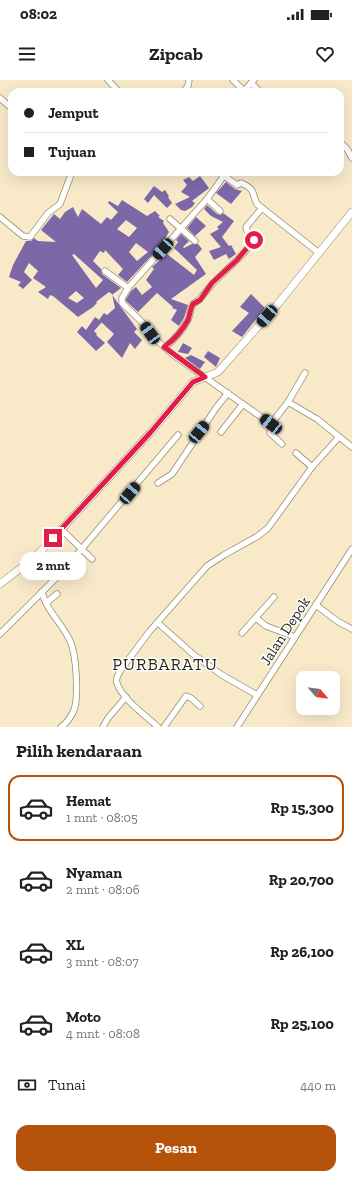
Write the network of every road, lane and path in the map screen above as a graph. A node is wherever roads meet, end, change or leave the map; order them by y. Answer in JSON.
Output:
{"nodes":[{"id":1,"x":233,"y":80,"type":"edge"},
{"id":2,"x":240,"y":88,"type":"edge"},
{"id":3,"x":0,"y":98,"type":"edge"},
{"id":4,"x":8,"y":105,"type":"edge"},
{"id":5,"x":344,"y":146,"type":"edge"},
{"id":6,"x":352,"y":158,"type":"edge"},
{"id":7,"x":70,"y":176,"type":"edge"},
{"id":8,"x":220,"y":176,"type":"edge"},
{"id":9,"x":224,"y":176,"type":"edge"},
{"id":10,"x":207,"y":199,"type":"junction"},
{"id":11,"x":262,"y":208,"type":"junction"},
{"id":12,"x":220,"y":211,"type":"dead end"},
{"id":13,"x":352,"y":212,"type":"edge"},
{"id":14,"x":0,"y":217,"type":"edge"},
{"id":15,"x":170,"y":219,"type":"dead end"},
{"id":16,"x":181,"y":228,"type":"junction"},
{"id":17,"x":194,"y":241,"type":"dead end"},
{"id":18,"x":319,"y":253,"type":"junction"},
{"id":19,"x":105,"y":271,"type":"dead end"},
{"id":20,"x":128,"y":288,"type":"junction"},
{"id":21,"x":164,"y":347,"type":"junction"},
{"id":22,"x":305,"y":373,"type":"dead end"},
{"id":23,"x":205,"y":377,"type":"junction"},
{"id":24,"x":228,"y":394,"type":"junction"},
{"id":25,"x":288,"y":402,"type":"junction"},
{"id":26,"x":243,"y":404,"type":"junction"},
{"id":27,"x":271,"y":424,"type":"junction"},
{"id":28,"x":221,"y":432,"type":"dead end"},
{"id":29,"x":178,"y":435,"type":"dead end"},
{"id":30,"x":339,"y":437,"type":"junction"},
{"id":31,"x":282,"y":444,"type":"dead end"},
{"id":32,"x":352,"y":447,"type":"edge"},
{"id":33,"x":296,"y":453,"type":"dead end"},
{"id":34,"x":312,"y":467,"type":"junction"},
{"id":35,"x":158,"y":483,"type":"dead end"},
{"id":36,"x":61,"y":529,"type":"junction"},
{"id":37,"x":352,"y":549,"type":"edge"},
{"id":38,"x":83,"y":550,"type":"junction"},
{"id":39,"x":92,"y":559,"type":"dead end"},
{"id":40,"x":0,"y":584,"type":"edge"},
{"id":41,"x":42,"y":592,"type":"junction"},
{"id":42,"x":57,"y":594,"type":"dead end"},
{"id":43,"x":274,"y":597,"type":"dead end"},
{"id":44,"x":48,"y":602,"type":"junction"},
{"id":45,"x":316,"y":605,"type":"junction"},
{"id":46,"x":256,"y":618,"type":"junction"},
{"id":47,"x":158,"y":623,"type":"junction"},
{"id":48,"x":352,"y":629,"type":"edge"},
{"id":49,"x":242,"y":633,"type":"dead end"},
{"id":50,"x":0,"y":634,"type":"edge"},
{"id":51,"x":295,"y":637,"type":"junction"},
{"id":52,"x":257,"y":695,"type":"junction"},
{"id":53,"x":126,"y":697,"type":"junction"},
{"id":54,"x":200,"y":706,"type":"dead end"},
{"id":55,"x":61,"y":727,"type":"edge"},
{"id":56,"x":103,"y":727,"type":"edge"},
{"id":57,"x":158,"y":727,"type":"edge"},
{"id":58,"x":164,"y":727,"type":"edge"},
{"id":59,"x":237,"y":727,"type":"edge"}],
"edges":[{"from":1,"to":2,"type":"street"},
{"from":3,"to":4,"type":"street"},
{"from":5,"to":6,"type":"street"},
{"from":7,"to":14,"type":"street"},
{"from":8,"to":10,"type":"street"},
{"from":9,"to":11,"type":"street"},
{"from":10,"to":12,"type":"street"},
{"from":10,"to":16,"type":"street"},
{"from":11,"to":18,"type":"street"},
{"from":11,"to":21,"type":"street"},
{"from":13,"to":18,"type":"street"},
{"from":15,"to":16,"type":"street"},
{"from":16,"to":17,"type":"street"},
{"from":16,"to":20,"type":"street"},
{"from":18,"to":23,"type":"street"},
{"from":19,"to":20,"type":"street"},
{"from":20,"to":21,"type":"street"},
{"from":21,"to":23,"type":"street"},
{"from":22,"to":25,"type":"street"},
{"from":23,"to":24,"type":"street"},
{"from":23,"to":36,"type":"street"},
{"from":24,"to":26,"type":"street"},
{"from":24,"to":35,"type":"street"},
{"from":25,"to":27,"type":"street"},
{"from":25,"to":30,"type":"street"},
{"from":26,"to":27,"type":"street"},
{"from":26,"to":28,"type":"street"},
{"from":27,"to":31,"type":"street"},
{"from":29,"to":38,"type":"street"},
{"from":30,"to":32,"type":"street"},
{"from":30,"to":34,"type":"street"},
{"from":33,"to":34,"type":"street"},
{"from":34,"to":47,"type":"street"},
{"from":36,"to":38,"type":"street"},
{"from":36,"to":40,"type":"street"},
{"from":37,"to":45,"type":"street","name":"Jalan Depok"},
{"from":38,"to":39,"type":"street"},
{"from":38,"to":41,"type":"street"},
{"from":41,"to":44,"type":"street"},
{"from":41,"to":50,"type":"street"},
{"from":42,"to":44,"type":"street"},
{"from":43,"to":46,"type":"street"},
{"from":44,"to":55,"type":"street"},
{"from":45,"to":48,"type":"street"},
{"from":45,"to":51,"type":"street","name":"Jalan Depok"},
{"from":46,"to":49,"type":"street"},
{"from":46,"to":51,"type":"street"},
{"from":47,"to":52,"type":"street"},
{"from":47,"to":53,"type":"street"},
{"from":51,"to":52,"type":"street","name":"Jalan Depok"},
{"from":52,"to":59,"type":"street","name":"Jalan Depok"},
{"from":53,"to":56,"type":"street"},
{"from":53,"to":57,"type":"street"},
{"from":54,"to":58,"type":"street"}]}
